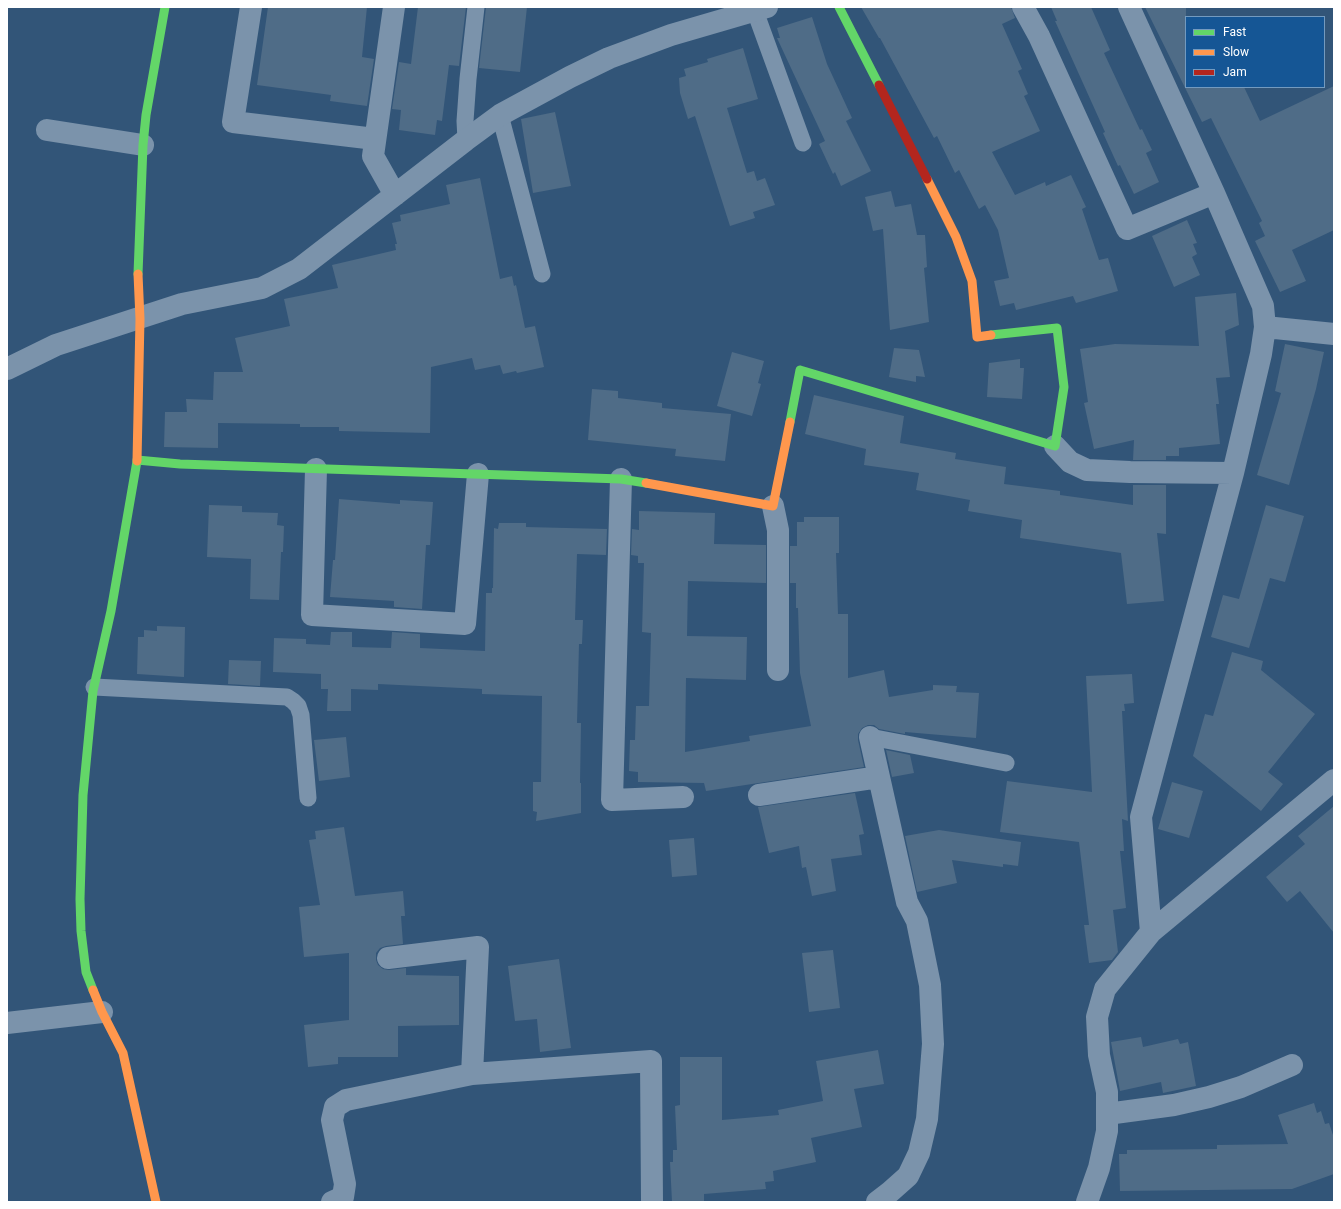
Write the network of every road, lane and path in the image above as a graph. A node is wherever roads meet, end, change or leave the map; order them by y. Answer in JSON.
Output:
{"nodes":[{"id":1,"x":165,"y":7,"type":"edge"},
{"id":2,"x":251,"y":7,"type":"edge"},
{"id":3,"x":394,"y":7,"type":"edge"},
{"id":4,"x":476,"y":7,"type":"edge"},
{"id":5,"x":839,"y":7,"type":"edge"},
{"id":6,"x":1023,"y":7,"type":"edge"},
{"id":7,"x":1129,"y":7,"type":"edge"},
{"id":8,"x":761,"y":9,"type":"edge"},
{"id":9,"x":500,"y":115,"type":"junction"},
{"id":10,"x":47,"y":130,"type":"dead end"},
{"id":11,"x":375,"y":139,"type":"junction"},
{"id":12,"x":466,"y":140,"type":"junction"},
{"id":13,"x":803,"y":143,"type":"dead end"},
{"id":14,"x":144,"y":145,"type":"junction"},
{"id":15,"x":1214,"y":193,"type":"junction"},
{"id":16,"x":395,"y":195,"type":"junction"},
{"id":17,"x":542,"y":274,"type":"dead end"},
{"id":18,"x":140,"y":319,"type":"junction"},
{"id":19,"x":1266,"y":327,"type":"junction"},
{"id":20,"x":1334,"y":334,"type":"edge"},
{"id":21,"x":7,"y":369,"type":"edge"},
{"id":22,"x":1055,"y":446,"type":"junction"},
{"id":23,"x":137,"y":460,"type":"junction"},
{"id":24,"x":316,"y":469,"type":"junction"},
{"id":25,"x":1233,"y":473,"type":"junction"},
{"id":26,"x":478,"y":474,"type":"junction"},
{"id":27,"x":621,"y":479,"type":"junction"},
{"id":28,"x":773,"y":506,"type":"junction"},
{"id":29,"x":778,"y":670,"type":"dead end"},
{"id":30,"x":94,"y":687,"type":"junction"},
{"id":31,"x":870,"y":737,"type":"joint"},
{"id":32,"x":1006,"y":763,"type":"dead end"},
{"id":33,"x":879,"y":777,"type":"junction"},
{"id":34,"x":1334,"y":780,"type":"edge"},
{"id":35,"x":759,"y":795,"type":"dead end"},
{"id":36,"x":683,"y":797,"type":"dead end"},
{"id":37,"x":308,"y":798,"type":"dead end"},
{"id":38,"x":1151,"y":932,"type":"junction"},
{"id":39,"x":388,"y":958,"type":"dead end"},
{"id":40,"x":102,"y":1012,"type":"junction"},
{"id":41,"x":7,"y":1023,"type":"edge"},
{"id":42,"x":1292,"y":1064,"type":"dead end"},
{"id":43,"x":472,"y":1074,"type":"junction"},
{"id":44,"x":1107,"y":1114,"type":"junction"},
{"id":45,"x":156,"y":1202,"type":"edge"},
{"id":46,"x":332,"y":1202,"type":"edge"},
{"id":47,"x":652,"y":1202,"type":"edge"},
{"id":48,"x":877,"y":1202,"type":"edge"},
{"id":49,"x":1087,"y":1202,"type":"edge"}],
"edges":[{"from":1,"to":14,"type":"street"},
{"from":2,"to":11,"type":"street"},
{"from":3,"to":11,"type":"street"},
{"from":4,"to":12,"type":"lane"},
{"from":5,"to":22,"type":"street"},
{"from":6,"to":15,"type":"street"},
{"from":7,"to":15,"type":"street"},
{"from":8,"to":9,"type":"street"},
{"from":8,"to":13,"type":"lane"},
{"from":9,"to":12,"type":"street"},
{"from":9,"to":17,"type":"lane"},
{"from":10,"to":14,"type":"street"},
{"from":11,"to":16,"type":"street"},
{"from":12,"to":16,"type":"street"},
{"from":14,"to":18,"type":"street"},
{"from":15,"to":19,"type":"street"},
{"from":16,"to":18,"type":"street"},
{"from":18,"to":21,"type":"street"},
{"from":18,"to":23,"type":"street"},
{"from":19,"to":20,"type":"street"},
{"from":19,"to":25,"type":"street"},
{"from":22,"to":25,"type":"street"},
{"from":22,"to":28,"type":"street"},
{"from":23,"to":24,"type":"street"},
{"from":23,"to":30,"type":"street"},
{"from":24,"to":26,"type":"street"},
{"from":24,"to":26,"type":"street"},
{"from":25,"to":38,"type":"street"},
{"from":26,"to":27,"type":"street"},
{"from":27,"to":28,"type":"street"},
{"from":27,"to":36,"type":"street"},
{"from":28,"to":29,"type":"street"},
{"from":30,"to":37,"type":"lane"},
{"from":30,"to":40,"type":"street"},
{"from":31,"to":32,"type":"lane"},
{"from":31,"to":33,"type":"street"},
{"from":33,"to":35,"type":"street"},
{"from":33,"to":48,"type":"street"},
{"from":34,"to":38,"type":"street"},
{"from":38,"to":44,"type":"street"},
{"from":39,"to":43,"type":"street"},
{"from":40,"to":41,"type":"street"},
{"from":40,"to":45,"type":"street"},
{"from":42,"to":44,"type":"street"},
{"from":43,"to":46,"type":"street"},
{"from":43,"to":47,"type":"street"},
{"from":44,"to":49,"type":"street"}]}
